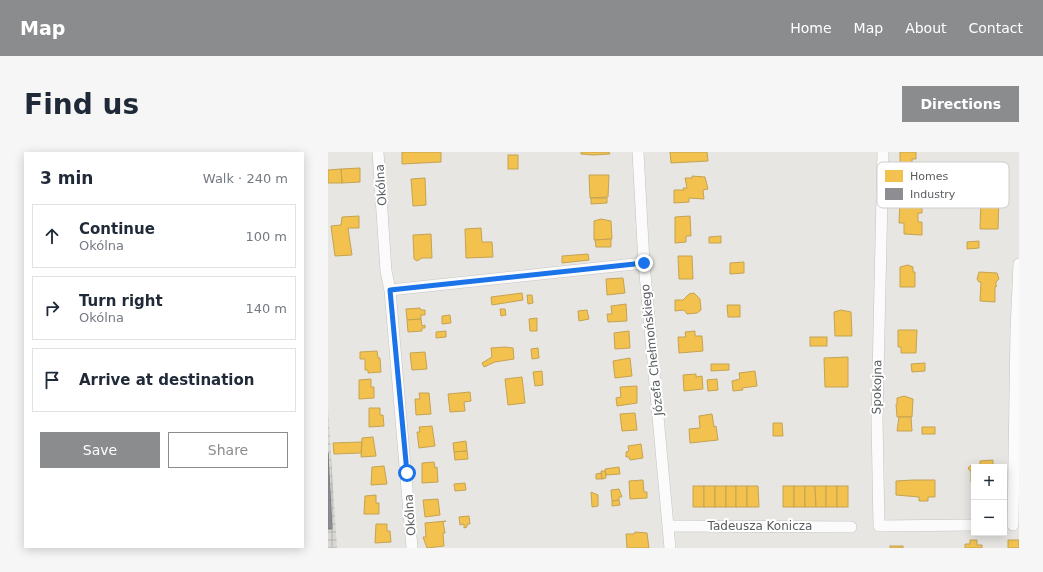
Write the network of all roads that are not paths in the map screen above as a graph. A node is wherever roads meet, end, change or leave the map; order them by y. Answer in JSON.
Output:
{"nodes":[{"id":1,"x":378,"y":152,"type":"edge"},
{"id":2,"x":638,"y":152,"type":"edge"},
{"id":3,"x":883,"y":152,"type":"edge"},
{"id":4,"x":883,"y":162,"type":"edge"},
{"id":5,"x":882,"y":208,"type":"edge"},
{"id":6,"x":644,"y":263,"type":"junction"},
{"id":7,"x":1019,"y":264,"type":"edge"},
{"id":8,"x":390,"y":290,"type":"junction"},
{"id":9,"x":971,"y":525,"type":"edge"},
{"id":10,"x":1012,"y":525,"type":"edge"},
{"id":11,"x":669,"y":526,"type":"junction"},
{"id":12,"x":851,"y":527,"type":"dead end"},
{"id":13,"x":412,"y":548,"type":"edge"},
{"id":14,"x":670,"y":548,"type":"edge"}],
"edges":[{"from":1,"to":8,"type":"street","name":"Okólna"},
{"from":2,"to":6,"type":"street","name":"Józefa Chełmońskiego"},
{"from":3,"to":4,"type":"street","name":"Spokojna"},
{"from":5,"to":9,"type":"street","name":"Spokojna"},
{"from":6,"to":8,"type":"street"},
{"from":6,"to":11,"type":"street","name":"Józefa Chełmońskiego"},
{"from":7,"to":10,"type":"street"},
{"from":8,"to":13,"type":"street","name":"Okólna"},
{"from":11,"to":12,"type":"street","name":"Tadeusza Konicza"},
{"from":11,"to":14,"type":"street","name":"Józefa Chełmońskiego"}]}
